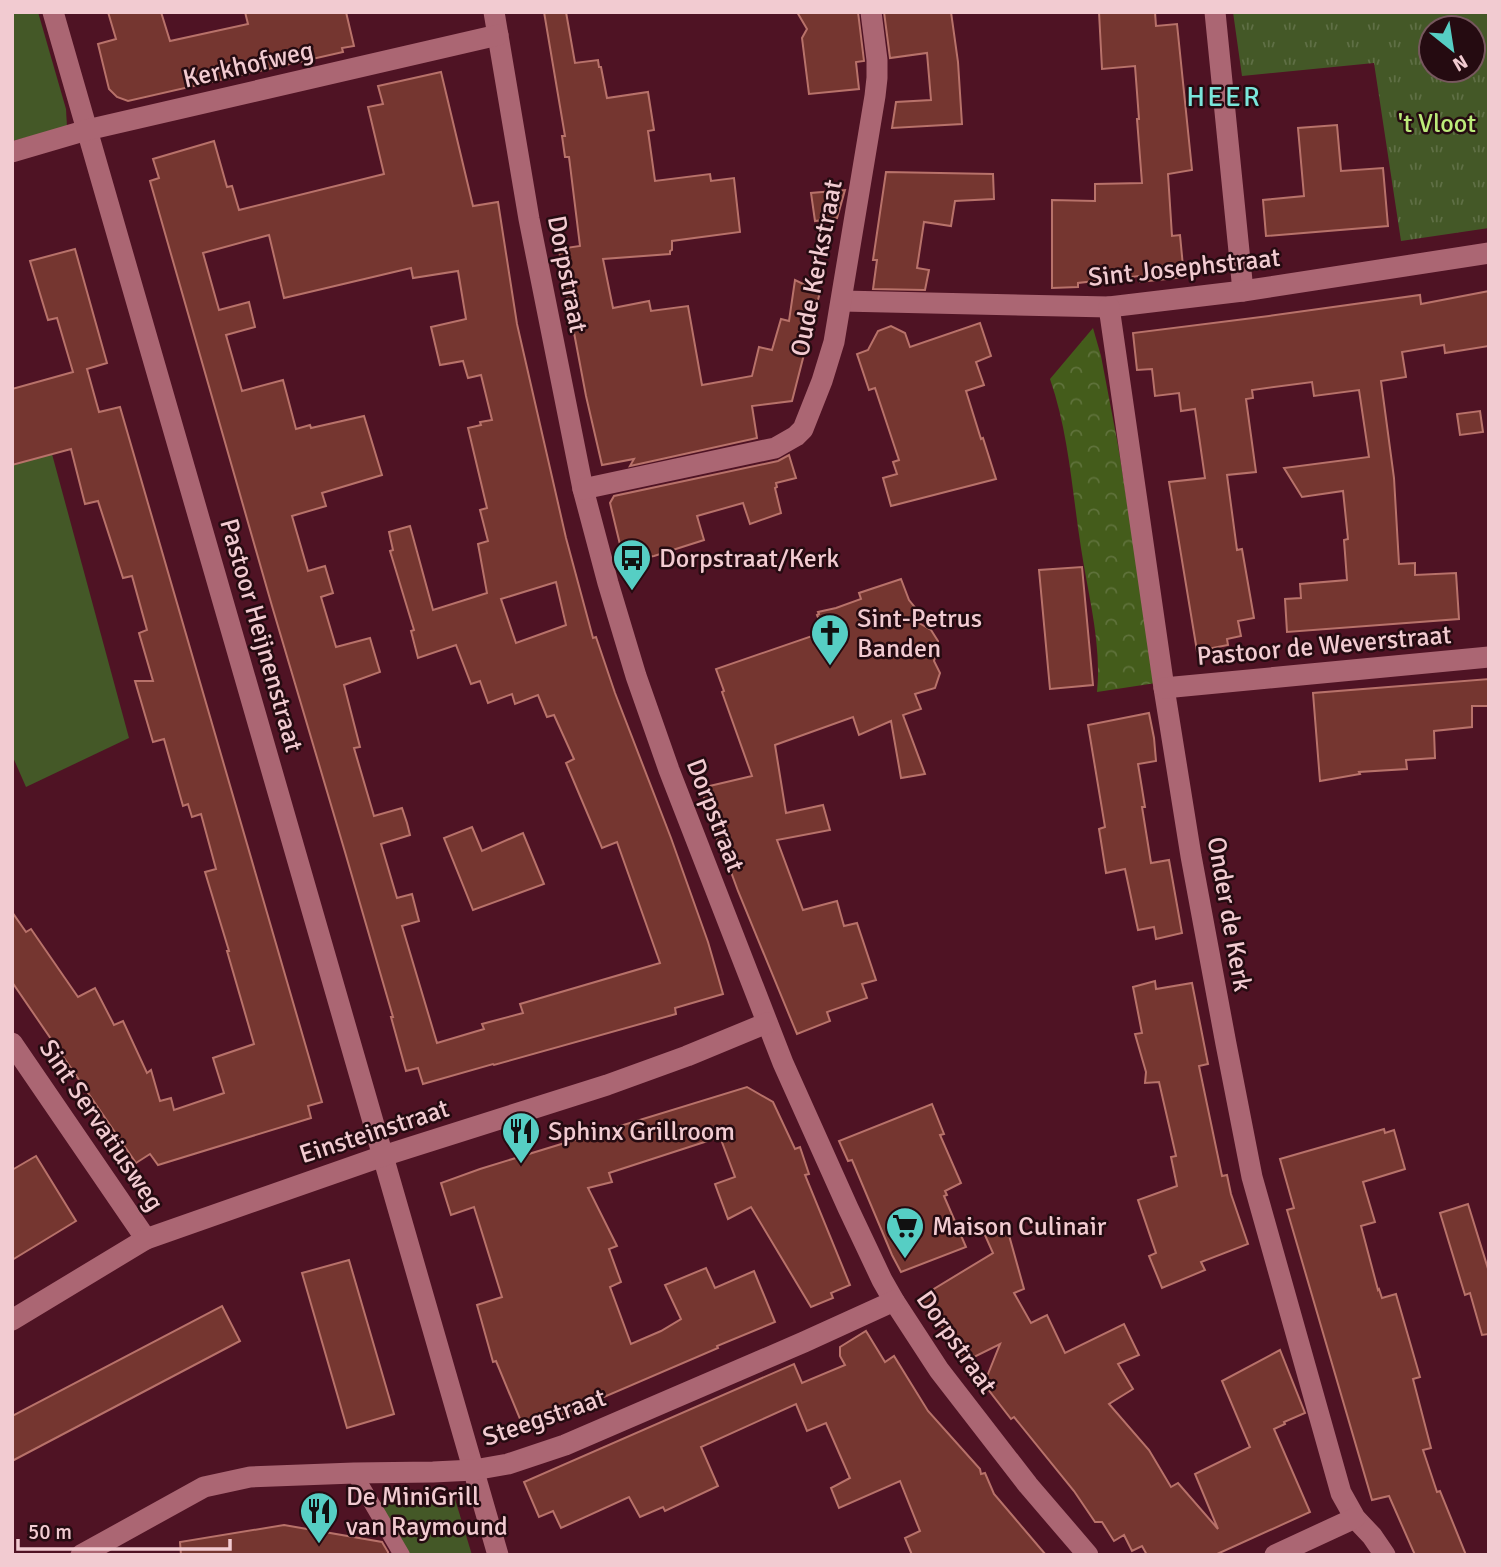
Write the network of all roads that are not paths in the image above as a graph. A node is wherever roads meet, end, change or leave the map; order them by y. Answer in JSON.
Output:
{"nodes":[{"id":1,"x":53,"y":12,"type":"edge"},
{"id":2,"x":494,"y":12,"type":"edge"},
{"id":3,"x":871,"y":12,"type":"edge"},
{"id":4,"x":1215,"y":12,"type":"edge"},
{"id":5,"x":498,"y":35,"type":"junction"},
{"id":6,"x":87,"y":130,"type":"junction"},
{"id":7,"x":12,"y":152,"type":"edge"},
{"id":8,"x":1489,"y":253,"type":"edge"},
{"id":9,"x":1243,"y":291,"type":"junction"},
{"id":10,"x":842,"y":301,"type":"junction"},
{"id":11,"x":1109,"y":307,"type":"junction"},
{"id":12,"x":583,"y":489,"type":"junction"},
{"id":13,"x":1489,"y":657,"type":"edge"},
{"id":14,"x":1164,"y":688,"type":"junction"},
{"id":15,"x":767,"y":1024,"type":"junction"},
{"id":16,"x":12,"y":1043,"type":"edge"},
{"id":17,"x":383,"y":1156,"type":"junction"},
{"id":18,"x":146,"y":1239,"type":"junction"},
{"id":19,"x":894,"y":1301,"type":"junction"},
{"id":20,"x":12,"y":1321,"type":"edge"},
{"id":21,"x":474,"y":1470,"type":"junction"},
{"id":22,"x":354,"y":1473,"type":"junction"},
{"id":23,"x":1355,"y":1518,"type":"junction"},
{"id":24,"x":81,"y":1555,"type":"edge"},
{"id":25,"x":402,"y":1555,"type":"edge"},
{"id":26,"x":498,"y":1555,"type":"edge"},
{"id":27,"x":1088,"y":1555,"type":"edge"},
{"id":28,"x":1275,"y":1555,"type":"edge"},
{"id":29,"x":1385,"y":1555,"type":"edge"}],
"edges":[{"from":1,"to":6,"type":"street","name":"Pastoor Heijnenstraat"},
{"from":2,"to":5,"type":"street","name":"Dorpstraat"},
{"from":3,"to":10,"type":"street","name":"Oude Kerkstraat"},
{"from":4,"to":9,"type":"street"},
{"from":5,"to":6,"type":"street","name":"Kerkhofweg"},
{"from":5,"to":12,"type":"street","name":"Dorpstraat"},
{"from":6,"to":7,"type":"street","name":"Kerkhofweg"},
{"from":6,"to":17,"type":"street","name":"Pastoor Heijnenstraat"},
{"from":8,"to":9,"type":"street","name":"Sint Josephstraat"},
{"from":9,"to":11,"type":"street","name":"Sint Josephstraat"},
{"from":10,"to":11,"type":"street","name":"Sint Josephstraat"},
{"from":10,"to":12,"type":"street","name":"Oude Kerkstraat"},
{"from":11,"to":14,"type":"street","name":"Onder de Kerk"},
{"from":12,"to":15,"type":"street","name":"Dorpstraat"},
{"from":13,"to":14,"type":"street","name":"Pastoor de Weverstraat"},
{"from":14,"to":23,"type":"street","name":"Onder de Kerk"},
{"from":15,"to":17,"type":"street","name":"Einsteinstraat"},
{"from":15,"to":19,"type":"street","name":"Dorpstraat"},
{"from":16,"to":18,"type":"street","name":"Sint Servatiusweg"},
{"from":17,"to":18,"type":"street","name":"Einsteinstraat"},
{"from":17,"to":21,"type":"street","name":"Pastoor Heijnenstraat"},
{"from":18,"to":20,"type":"street","name":"Einsteinstraat"},
{"from":19,"to":21,"type":"street","name":"Steegstraat"},
{"from":19,"to":27,"type":"street","name":"Dorpstraat"},
{"from":21,"to":22,"type":"street","name":"Steegstraat"},
{"from":21,"to":26,"type":"street","name":"Pastoor Heijnenstraat"},
{"from":22,"to":24,"type":"street","name":"Steegstraat"},
{"from":22,"to":25,"type":"lane"},
{"from":23,"to":28,"type":"street"},
{"from":23,"to":29,"type":"street","name":"Onder de Kerk"}]}
